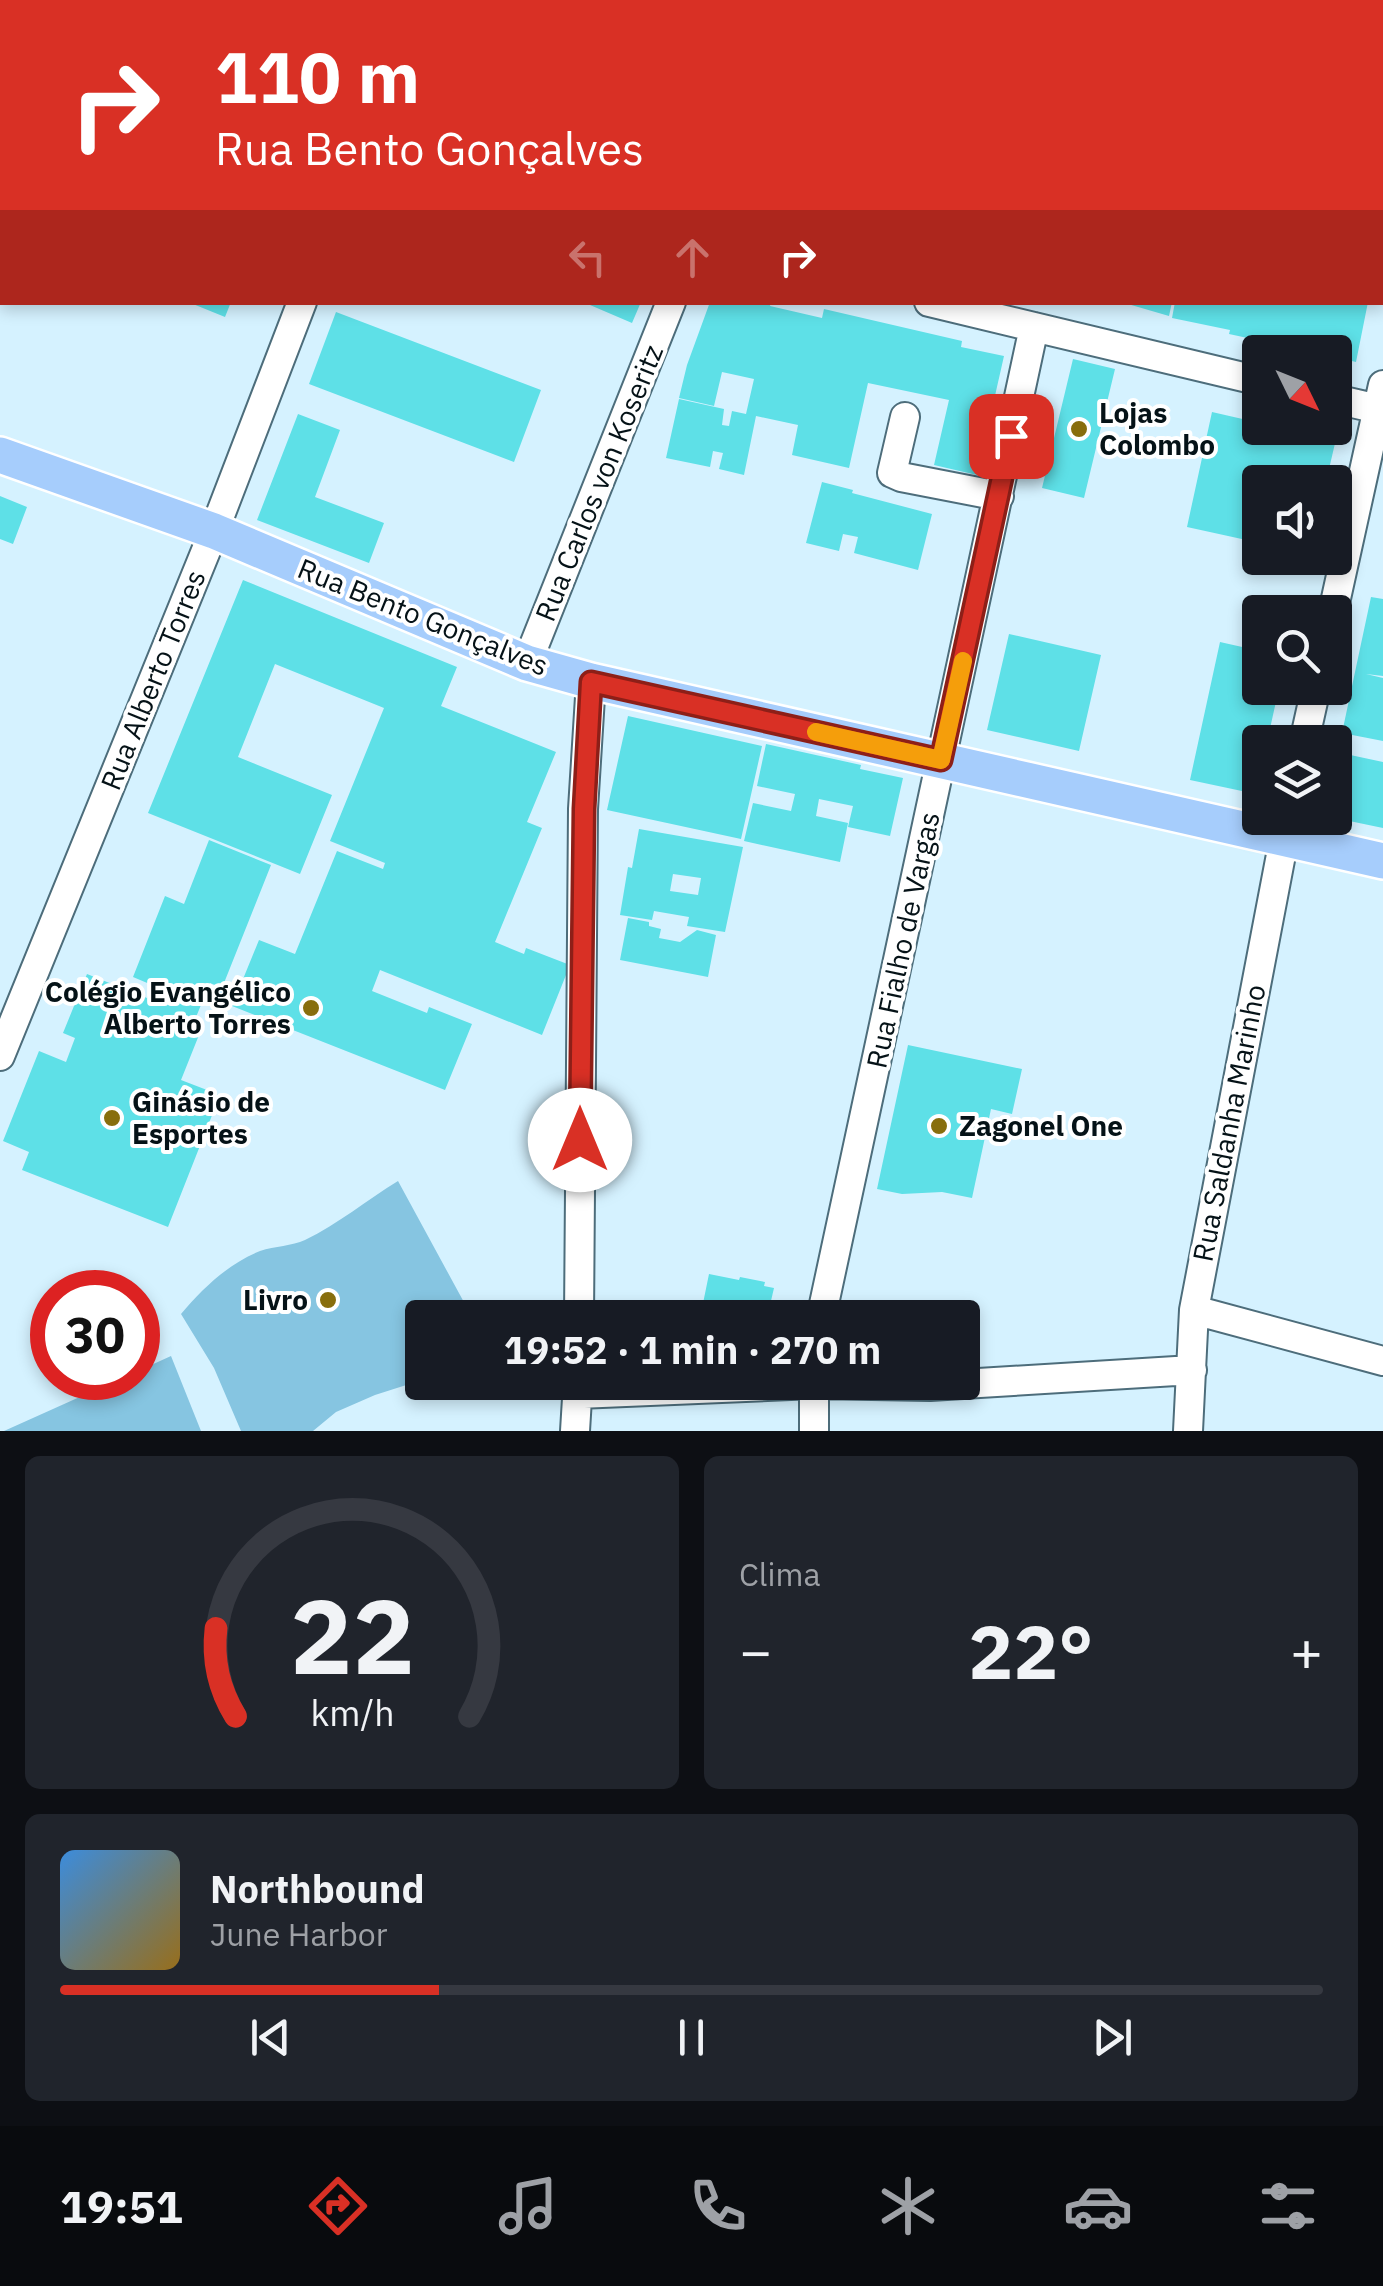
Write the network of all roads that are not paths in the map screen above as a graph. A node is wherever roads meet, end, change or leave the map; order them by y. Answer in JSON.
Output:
{"nodes":[{"id":1,"x":301,"y":305,"type":"edge"},
{"id":2,"x":671,"y":305,"type":"edge"},
{"id":3,"x":942,"y":305,"type":"edge"},
{"id":4,"x":1034,"y":327,"type":"junction"},
{"id":5,"x":1242,"y":377,"type":"edge"},
{"id":6,"x":1352,"y":400,"type":"edge"},
{"id":7,"x":1381,"y":401,"type":"edge"},
{"id":8,"x":905,"y":417,"type":"dead end"},
{"id":9,"x":0,"y":455,"type":"edge"},
{"id":10,"x":998,"y":496,"type":"junction"},
{"id":11,"x":214,"y":531,"type":"junction"},
{"id":12,"x":1337,"y":595,"type":"edge"},
{"id":13,"x":527,"y":664,"type":"junction"},
{"id":14,"x":591,"y":682,"type":"junction"},
{"id":15,"x":941,"y":760,"type":"junction"},
{"id":16,"x":1242,"y":818,"type":"edge"},
{"id":17,"x":1284,"y":835,"type":"edge"},
{"id":18,"x":1309,"y":835,"type":"edge"},
{"id":19,"x":1383,"y":861,"type":"edge"},
{"id":20,"x":6,"y":1024,"type":"edge"},
{"id":21,"x":0,"y":1056,"type":"edge"},
{"id":22,"x":579,"y":1300,"type":"edge"},
{"id":23,"x":825,"y":1300,"type":"edge"},
{"id":24,"x":1194,"y":1310,"type":"junction"},
{"id":25,"x":1383,"y":1361,"type":"edge"},
{"id":26,"x":1192,"y":1370,"type":"junction"},
{"id":27,"x":980,"y":1383,"type":"edge"},
{"id":28,"x":577,"y":1400,"type":"edge"},
{"id":29,"x":814,"y":1400,"type":"edge"},
{"id":30,"x":574,"y":1431,"type":"edge"},
{"id":31,"x":814,"y":1431,"type":"edge"},
{"id":32,"x":1188,"y":1431,"type":"edge"}],
"edges":[{"from":1,"to":11,"type":"street","name":"Rua Alberto Torres"},
{"from":2,"to":13,"type":"street","name":"Rua Carlos von Koseritz"},
{"from":3,"to":4,"type":"street"},
{"from":4,"to":5,"type":"street"},
{"from":4,"to":10,"type":"street","name":"Rua Fialho de Vargas"},
{"from":6,"to":7,"type":"street"},
{"from":7,"to":12,"type":"street"},
{"from":8,"to":10,"type":"street"},
{"from":9,"to":11,"type":"main road","name":"Rua Bento Gonçalves"},
{"from":10,"to":15,"type":"street","name":"Rua Fialho de Vargas"},
{"from":11,"to":13,"type":"main road","name":"Rua Bento Gonçalves"},
{"from":11,"to":20,"type":"street","name":"Rua Alberto Torres"},
{"from":13,"to":14,"type":"main road","name":"Rua Bento Gonçalves"},
{"from":14,"to":15,"type":"main road","name":"Rua Bento Gonçalves"},
{"from":14,"to":22,"type":"street"},
{"from":15,"to":16,"type":"main road","name":"Rua Bento Gonçalves"},
{"from":15,"to":23,"type":"street","name":"Rua Fialho de Vargas"},
{"from":17,"to":24,"type":"street","name":"Rua Saldanha Marinho"},
{"from":18,"to":19,"type":"main road","name":"Rua Bento Gonçalves"},
{"from":20,"to":21,"type":"street","name":"Rua Alberto Torres"},
{"from":24,"to":25,"type":"street"},
{"from":24,"to":26,"type":"street","name":"Rua Saldanha Marinho"},
{"from":26,"to":27,"type":"street"},
{"from":26,"to":32,"type":"street","name":"Rua Saldanha Marinho"},
{"from":28,"to":30,"type":"street"},
{"from":29,"to":31,"type":"street"}]}
